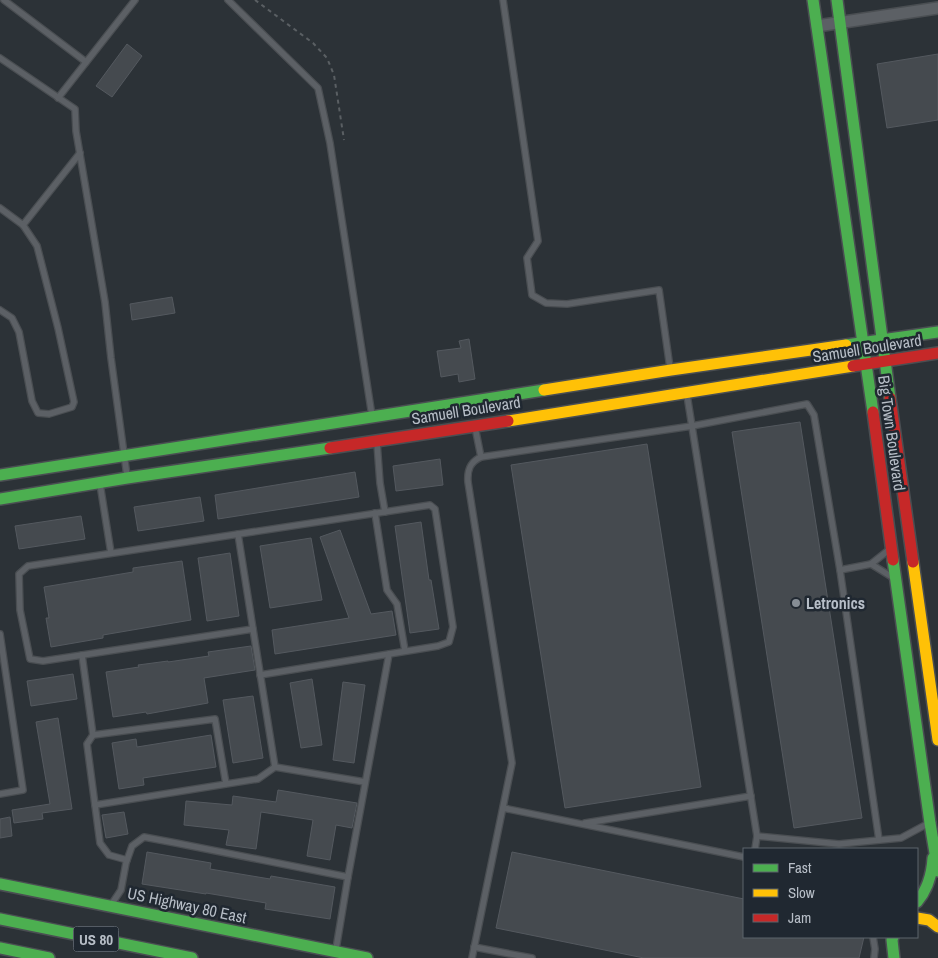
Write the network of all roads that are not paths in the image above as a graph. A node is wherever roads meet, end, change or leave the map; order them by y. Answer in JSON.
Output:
{"nodes":[{"id":1,"x":4,"y":0,"type":"edge"},
{"id":2,"x":135,"y":0,"type":"edge"},
{"id":3,"x":228,"y":0,"type":"edge"},
{"id":4,"x":503,"y":0,"type":"edge"},
{"id":5,"x":813,"y":0,"type":"edge"},
{"id":6,"x":838,"y":0,"type":"edge"},
{"id":7,"x":931,"y":6,"type":"edge"},
{"id":8,"x":840,"y":23,"type":"junction"},
{"id":9,"x":817,"y":26,"type":"junction"},
{"id":10,"x":0,"y":58,"type":"edge"},
{"id":11,"x":86,"y":62,"type":"junction"},
{"id":12,"x":58,"y":98,"type":"junction"},
{"id":13,"x":80,"y":153,"type":"junction"},
{"id":14,"x":0,"y":208,"type":"edge"},
{"id":15,"x":23,"y":225,"type":"junction"},
{"id":16,"x":0,"y":310,"type":"edge"},
{"id":17,"x":938,"y":332,"type":"edge"},
{"id":18,"x":883,"y":340,"type":"junction"},
{"id":19,"x":863,"y":343,"type":"junction"},
{"id":20,"x":938,"y":353,"type":"edge"},
{"id":21,"x":886,"y":361,"type":"junction"},
{"id":22,"x":866,"y":364,"type":"junction"},
{"id":23,"x":671,"y":370,"type":"junction"},
{"id":24,"x":686,"y":392,"type":"junction"},
{"id":25,"x":473,"y":414,"type":"junction"},
{"id":26,"x":692,"y":426,"type":"junction"},
{"id":27,"x":375,"y":429,"type":"junction"},
{"id":28,"x":124,"y":456,"type":"junction"},
{"id":29,"x":481,"y":457,"type":"junction"},
{"id":30,"x":0,"y":475,"type":"edge"},
{"id":31,"x":127,"y":478,"type":"junction"},
{"id":32,"x":100,"y":483,"type":"junction"},
{"id":33,"x":0,"y":499,"type":"edge"},
{"id":34,"x":385,"y":512,"type":"junction"},
{"id":35,"x":375,"y":513,"type":"junction"},
{"id":36,"x":238,"y":534,"type":"junction"},
{"id":37,"x":892,"y":548,"type":"junction"},
{"id":38,"x":111,"y":553,"type":"junction"},
{"id":39,"x":871,"y":564,"type":"junction"},
{"id":40,"x":840,"y":570,"type":"junction"},
{"id":41,"x":896,"y":579,"type":"junction"},
{"id":42,"x":922,"y":625,"type":"junction"},
{"id":43,"x":902,"y":627,"type":"junction"},
{"id":44,"x":253,"y":629,"type":"junction"},
{"id":45,"x":0,"y":634,"type":"edge"},
{"id":46,"x":405,"y":651,"type":"junction"},
{"id":47,"x":389,"y":654,"type":"junction"},
{"id":48,"x":82,"y":655,"type":"junction"},
{"id":49,"x":260,"y":675,"type":"junction"},
{"id":50,"x":93,"y":735,"type":"junction"},
{"id":51,"x":938,"y":740,"type":"edge"},
{"id":52,"x":275,"y":767,"type":"junction"},
{"id":53,"x":366,"y":782,"type":"junction"},
{"id":54,"x":226,"y":784,"type":"junction"},
{"id":55,"x":0,"y":794,"type":"edge"},
{"id":56,"x":751,"y":796,"type":"junction"},
{"id":57,"x":95,"y":805,"type":"junction"},
{"id":58,"x":503,"y":808,"type":"junction"},
{"id":59,"x":934,"y":822,"type":"edge"},
{"id":60,"x":581,"y":824,"type":"junction"},
{"id":61,"x":757,"y":836,"type":"junction"},
{"id":62,"x":879,"y":840,"type":"junction"},
{"id":63,"x":933,"y":844,"type":"junction"},
{"id":64,"x":755,"y":848,"type":"edge"},
{"id":65,"x":743,"y":857,"type":"edge"},
{"id":66,"x":127,"y":860,"type":"junction"},
{"id":67,"x":938,"y":871,"type":"edge"},
{"id":68,"x":348,"y":877,"type":"junction"},
{"id":69,"x":0,"y":884,"type":"edge"},
{"id":70,"x":918,"y":901,"type":"edge"},
{"id":71,"x":110,"y":906,"type":"junction"},
{"id":72,"x":918,"y":918,"type":"edge"},
{"id":73,"x":0,"y":919,"type":"edge"},
{"id":74,"x":938,"y":927,"type":"edge"},
{"id":75,"x":874,"y":938,"type":"edge"},
{"id":76,"x":893,"y":938,"type":"edge"},
{"id":77,"x":474,"y":947,"type":"junction"},
{"id":78,"x":0,"y":948,"type":"edge"},
{"id":79,"x":335,"y":952,"type":"junction"},
{"id":80,"x":49,"y":958,"type":"edge"},
{"id":81,"x":192,"y":958,"type":"edge"},
{"id":82,"x":367,"y":958,"type":"edge"},
{"id":83,"x":472,"y":958,"type":"edge"},
{"id":84,"x":532,"y":958,"type":"edge"},
{"id":85,"x":874,"y":958,"type":"edge"},
{"id":86,"x":894,"y":958,"type":"edge"}],
"edges":[{"from":1,"to":11,"type":"lane"},
{"from":2,"to":11,"type":"lane"},
{"from":3,"to":27,"type":"lane"},
{"from":4,"to":23,"type":"lane"},
{"from":5,"to":9,"type":"main road","name":"Big Town Boulevard"},
{"from":6,"to":8,"type":"main road","name":"Big Town Boulevard"},
{"from":7,"to":8,"type":"street"},
{"from":8,"to":9,"type":"street"},
{"from":8,"to":18,"type":"main road","name":"Big Town Boulevard"},
{"from":9,"to":19,"type":"main road","name":"Big Town Boulevard"},
{"from":10,"to":12,"type":"lane"},
{"from":11,"to":12,"type":"lane"},
{"from":12,"to":13,"type":"lane"},
{"from":13,"to":15,"type":"lane"},
{"from":13,"to":28,"type":"lane"},
{"from":14,"to":15,"type":"lane"},
{"from":15,"to":16,"type":"lane"},
{"from":17,"to":18,"type":"main road","name":"Samuell Boulevard"},
{"from":18,"to":19,"type":"main road","name":"Samuell Boulevard"},
{"from":18,"to":21,"type":"main road","name":"Big Town Boulevard"},
{"from":19,"to":22,"type":"main road","name":"Big Town Boulevard"},
{"from":19,"to":23,"type":"main road","name":"Samuell Boulevard"},
{"from":20,"to":21,"type":"main road","name":"Samuell Boulevard"},
{"from":21,"to":22,"type":"main road","name":"Samuell Boulevard"},
{"from":21,"to":42,"type":"main road","name":"Big Town Boulevard"},
{"from":22,"to":24,"type":"main road","name":"Samuell Boulevard"},
{"from":22,"to":37,"type":"main road","name":"Big Town Boulevard"},
{"from":23,"to":25,"type":"main road","name":"Samuell Boulevard"},
{"from":24,"to":25,"type":"main road","name":"Samuell Boulevard"},
{"from":24,"to":26,"type":"lane"},
{"from":25,"to":27,"type":"main road","name":"Samuell Boulevard"},
{"from":25,"to":27,"type":"main road","name":"Samuell Boulevard"},
{"from":25,"to":29,"type":"lane"},
{"from":26,"to":29,"type":"lane"},
{"from":26,"to":40,"type":"lane"},
{"from":26,"to":56,"type":"lane"},
{"from":27,"to":28,"type":"main road","name":"Samuell Boulevard"},
{"from":27,"to":31,"type":"main road","name":"Samuell Boulevard"},
{"from":27,"to":34,"type":"lane"},
{"from":28,"to":30,"type":"main road","name":"Samuell Boulevard"},
{"from":28,"to":31,"type":"lane"},
{"from":29,"to":58,"type":"lane"},
{"from":31,"to":32,"type":"main road","name":"Samuell Boulevard"},
{"from":32,"to":33,"type":"main road","name":"Samuell Boulevard"},
{"from":32,"to":38,"type":"lane"},
{"from":34,"to":35,"type":"lane"},
{"from":34,"to":46,"type":"lane"},
{"from":35,"to":36,"type":"lane"},
{"from":35,"to":46,"type":"lane"},
{"from":36,"to":38,"type":"lane"},
{"from":36,"to":44,"type":"lane"},
{"from":37,"to":39,"type":"lane"},
{"from":37,"to":41,"type":"main road","name":"Big Town Boulevard"},
{"from":38,"to":48,"type":"lane"},
{"from":39,"to":40,"type":"lane"},
{"from":39,"to":41,"type":"lane"},
{"from":40,"to":62,"type":"lane"},
{"from":41,"to":43,"type":"main road","name":"Big Town Boulevard"},
{"from":42,"to":43,"type":"lane"},
{"from":42,"to":51,"type":"main road","name":"Big Town Boulevard"},
{"from":43,"to":59,"type":"main road","name":"Big Town Boulevard"},
{"from":44,"to":48,"type":"lane"},
{"from":44,"to":49,"type":"lane"},
{"from":45,"to":55,"type":"lane"},
{"from":46,"to":47,"type":"lane"},
{"from":47,"to":49,"type":"lane"},
{"from":47,"to":53,"type":"lane"},
{"from":48,"to":50,"type":"lane"},
{"from":49,"to":52,"type":"lane"},
{"from":50,"to":54,"type":"lane"},
{"from":50,"to":57,"type":"lane"},
{"from":52,"to":53,"type":"lane"},
{"from":52,"to":54,"type":"lane"},
{"from":53,"to":68,"type":"lane"},
{"from":54,"to":57,"type":"lane"},
{"from":56,"to":60,"type":"lane"},
{"from":56,"to":61,"type":"lane"},
{"from":57,"to":66,"type":"lane"},
{"from":58,"to":60,"type":"lane"},
{"from":58,"to":77,"type":"lane"},
{"from":59,"to":62,"type":"lane"},
{"from":59,"to":63,"type":"main road","name":"Big Town Boulevard"},
{"from":60,"to":65,"type":"lane"},
{"from":61,"to":62,"type":"lane"},
{"from":61,"to":64,"type":"lane"},
{"from":63,"to":67,"type":"main road","name":"Big Town Boulevard"},
{"from":63,"to":70,"type":"main road"},
{"from":66,"to":68,"type":"lane"},
{"from":66,"to":71,"type":"lane"},
{"from":68,"to":79,"type":"lane"},
{"from":69,"to":71,"type":"main road","name":"US Highway 80 East"},
{"from":71,"to":79,"type":"main road","name":"US Highway 80 East"},
{"from":72,"to":74,"type":"main road"},
{"from":73,"to":81,"type":"main road","number":"US 80"},
{"from":75,"to":85,"type":"lane"},
{"from":76,"to":86,"type":"main road"},
{"from":77,"to":83,"type":"lane"},
{"from":77,"to":84,"type":"lane"},
{"from":78,"to":80,"type":"main road"},
{"from":79,"to":82,"type":"main road","name":"US Highway 80 East"}]}
